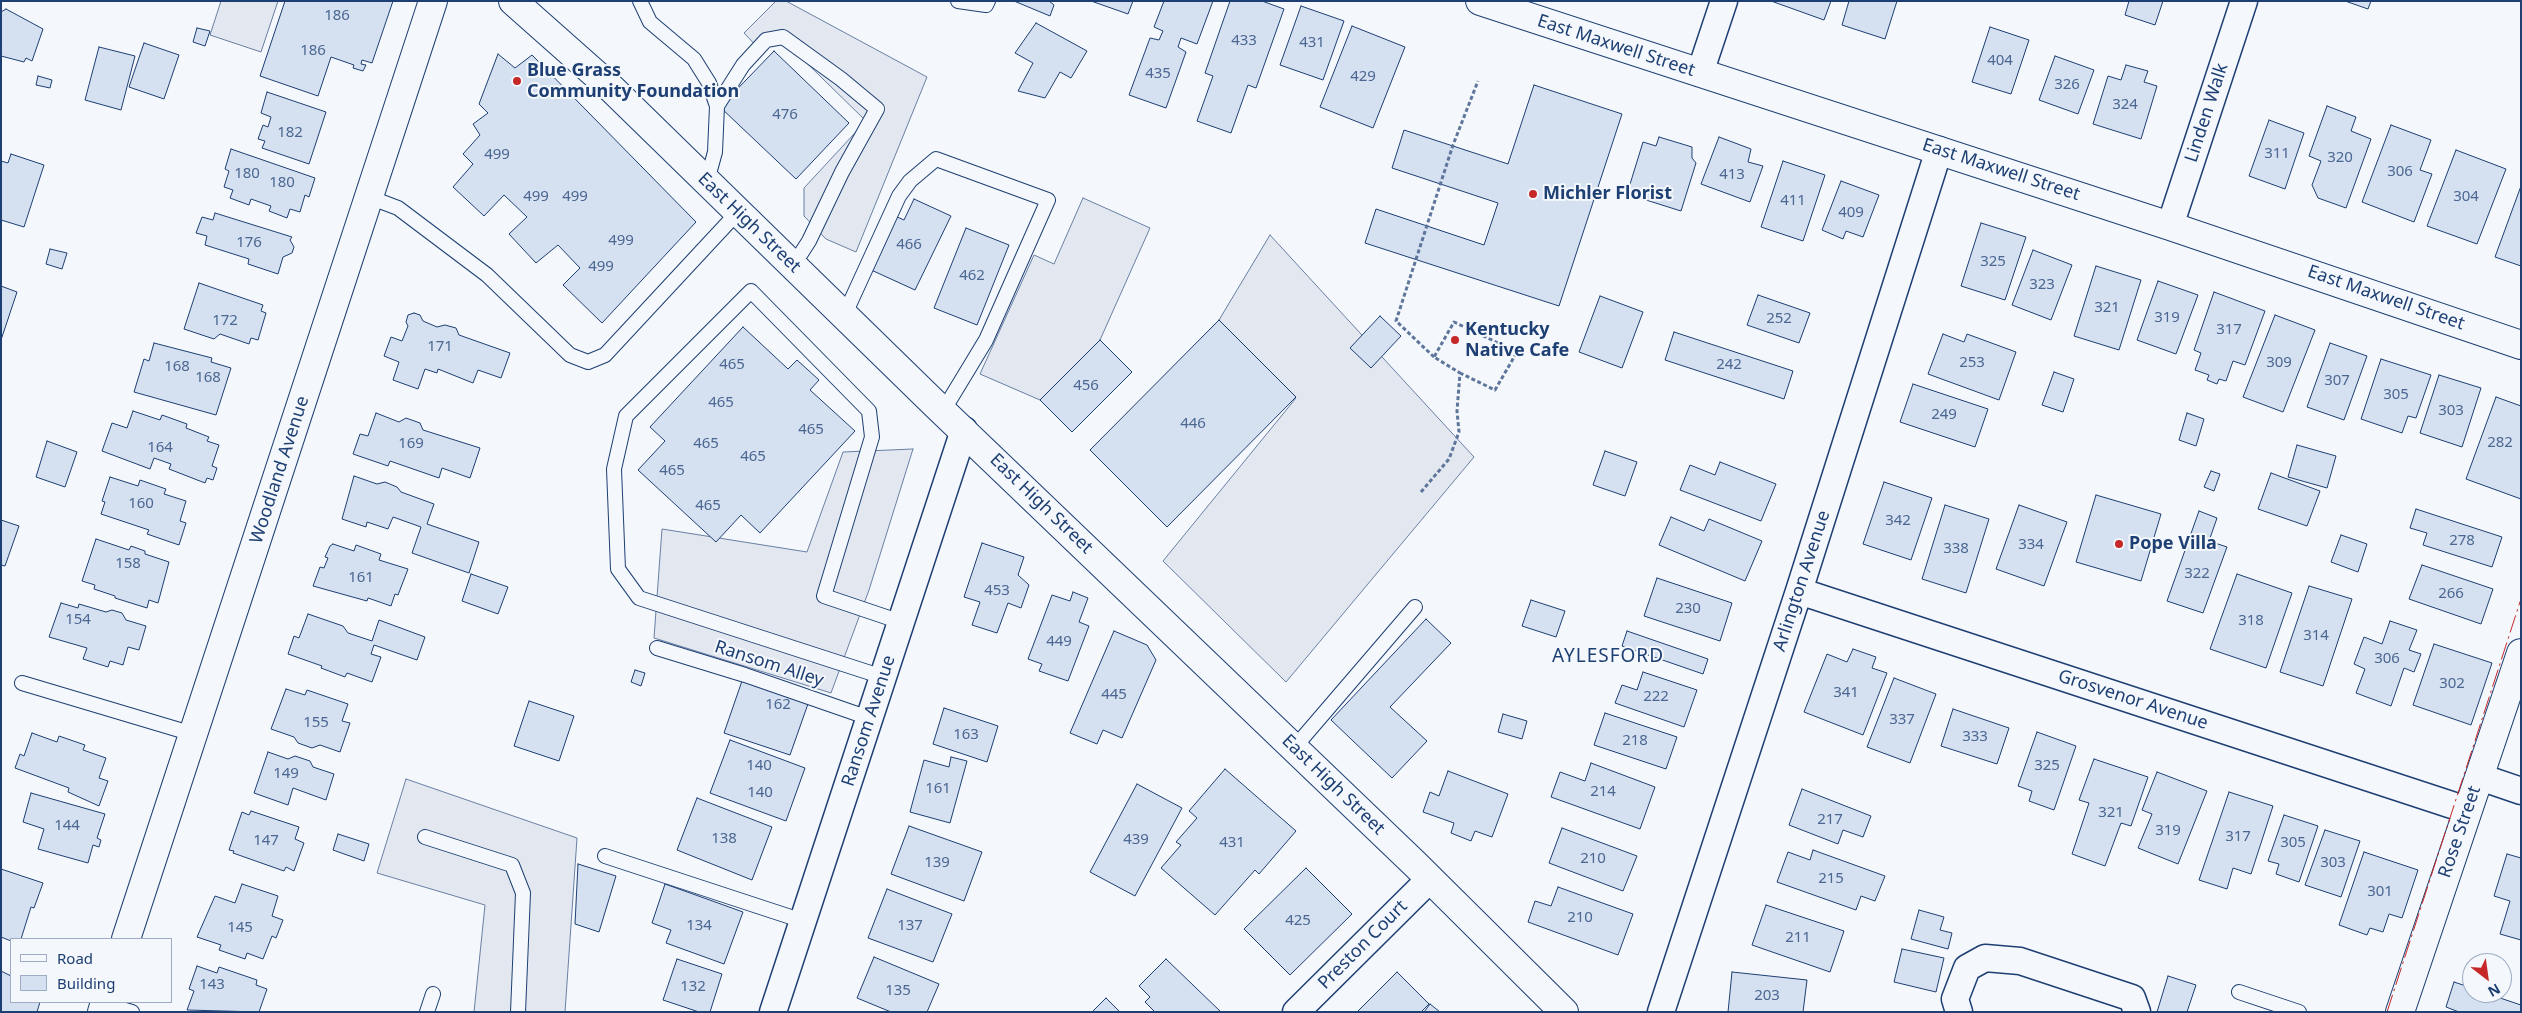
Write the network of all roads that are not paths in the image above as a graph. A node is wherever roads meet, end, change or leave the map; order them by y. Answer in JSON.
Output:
{"nodes":[{"id":1,"x":433,"y":1,"type":"edge"},
{"id":2,"x":513,"y":1,"type":"edge"},
{"id":3,"x":640,"y":1,"type":"edge"},
{"id":4,"x":958,"y":1,"type":"edge"},
{"id":5,"x":988,"y":1,"type":"edge"},
{"id":6,"x":1480,"y":1,"type":"edge"},
{"id":7,"x":1724,"y":1,"type":"edge"},
{"id":8,"x":2244,"y":1,"type":"edge"},
{"id":9,"x":1700,"y":73,"type":"junction"},
{"id":10,"x":717,"y":106,"type":"junction"},
{"id":11,"x":1939,"y":150,"type":"junction"},
{"id":12,"x":707,"y":182,"type":"junction"},
{"id":13,"x":369,"y":197,"type":"junction"},
{"id":14,"x":738,"y":212,"type":"junction"},
{"id":15,"x":2170,"y":226,"type":"junction"},
{"id":16,"x":793,"y":266,"type":"junction"},
{"id":17,"x":844,"y":316,"type":"junction"},
{"id":18,"x":2521,"y":345,"type":"edge"},
{"id":19,"x":943,"y":411,"type":"junction"},
{"id":20,"x":964,"y":430,"type":"junction"},
{"id":21,"x":1799,"y":591,"type":"junction"},
{"id":22,"x":1415,"y":607,"type":"dead end"},
{"id":23,"x":901,"y":622,"type":"junction"},
{"id":24,"x":656,"y":648,"type":"dead end"},
{"id":25,"x":2521,"y":653,"type":"edge"},
{"id":26,"x":883,"y":677,"type":"junction"},
{"id":27,"x":22,"y":682,"type":"dead end"},
{"id":28,"x":869,"y":718,"type":"junction"},
{"id":29,"x":193,"y":734,"type":"junction"},
{"id":30,"x":1294,"y":748,"type":"junction"},
{"id":31,"x":2480,"y":777,"type":"junction"},
{"id":32,"x":2521,"y":790,"type":"edge"},
{"id":33,"x":2467,"y":810,"type":"junction"},
{"id":34,"x":426,"y":837,"type":"dead end"},
{"id":35,"x":605,"y":856,"type":"dead end"},
{"id":36,"x":1430,"y":879,"type":"junction"},
{"id":37,"x":803,"y":921,"type":"junction"},
{"id":38,"x":126,"y":938,"type":"edge"},
{"id":39,"x":2239,"y":992,"type":"dead end"},
{"id":40,"x":433,"y":994,"type":"dead end"},
{"id":41,"x":104,"y":1006,"type":"edge"},
{"id":42,"x":132,"y":1012,"type":"edge"},
{"id":43,"x":428,"y":1012,"type":"edge"},
{"id":44,"x":518,"y":1012,"type":"edge"},
{"id":45,"x":773,"y":1012,"type":"edge"},
{"id":46,"x":1296,"y":1012,"type":"edge"},
{"id":47,"x":1564,"y":1012,"type":"edge"},
{"id":48,"x":1661,"y":1012,"type":"edge"},
{"id":49,"x":1959,"y":1012,"type":"edge"},
{"id":50,"x":2137,"y":1012,"type":"edge"},
{"id":51,"x":2299,"y":1012,"type":"edge"},
{"id":52,"x":2400,"y":1012,"type":"edge"}],
"edges":[{"from":1,"to":13,"type":"main road","name":"Woodland Avenue"},
{"from":2,"to":12,"type":"main road","name":"East High Street"},
{"from":3,"to":10,"type":"lane"},
{"from":4,"to":5,"type":"lane"},
{"from":6,"to":9,"type":"main road","name":"East Maxwell Street"},
{"from":7,"to":9,"type":"street"},
{"from":8,"to":15,"type":"street","name":"Linden Walk"},
{"from":9,"to":11,"type":"main road","name":"East Maxwell Street"},
{"from":10,"to":12,"type":"lane"},
{"from":10,"to":16,"type":"lane"},
{"from":11,"to":15,"type":"main road","name":"East Maxwell Street"},
{"from":11,"to":21,"type":"street","name":"Arlington Avenue"},
{"from":12,"to":14,"type":"main road","name":"East High Street"},
{"from":13,"to":14,"type":"lane"},
{"from":13,"to":29,"type":"main road","name":"Woodland Avenue"},
{"from":14,"to":16,"type":"main road","name":"East High Street"},
{"from":15,"to":18,"type":"main road","name":"East Maxwell Street"},
{"from":16,"to":17,"type":"main road","name":"East High Street"},
{"from":17,"to":19,"type":"main road","name":"East High Street"},
{"from":17,"to":19,"type":"lane"},
{"from":19,"to":20,"type":"main road","name":"East High Street"},
{"from":20,"to":23,"type":"street","name":"Ransom Avenue"},
{"from":20,"to":30,"type":"main road","name":"East High Street"},
{"from":21,"to":33,"type":"street","name":"Grosvenor Avenue"},
{"from":21,"to":48,"type":"street","name":"Arlington Avenue"},
{"from":22,"to":30,"type":"lane"},
{"from":23,"to":26,"type":"street","name":"Ransom Avenue"},
{"from":23,"to":26,"type":"lane"},
{"from":24,"to":28,"type":"lane","name":"Ransom Alley"},
{"from":25,"to":31,"type":"main road","name":"Rose Street"},
{"from":26,"to":28,"type":"street","name":"Ransom Avenue"},
{"from":27,"to":29,"type":"lane"},
{"from":28,"to":37,"type":"street","name":"Ransom Avenue"},
{"from":29,"to":38,"type":"main road","name":"Woodland Avenue"},
{"from":30,"to":36,"type":"main road","name":"East High Street"},
{"from":31,"to":32,"type":"street"},
{"from":31,"to":33,"type":"main road","name":"Rose Street"},
{"from":33,"to":52,"type":"main road","name":"Rose Street"},
{"from":34,"to":44,"type":"lane"},
{"from":35,"to":37,"type":"lane"},
{"from":36,"to":46,"type":"street","name":"Preston Court"},
{"from":36,"to":47,"type":"main road","name":"East High Street"},
{"from":37,"to":45,"type":"street","name":"Ransom Avenue"},
{"from":39,"to":51,"type":"lane"},
{"from":40,"to":43,"type":"lane"},
{"from":41,"to":42,"type":"lane"},
{"from":49,"to":50,"type":"street"}]}
